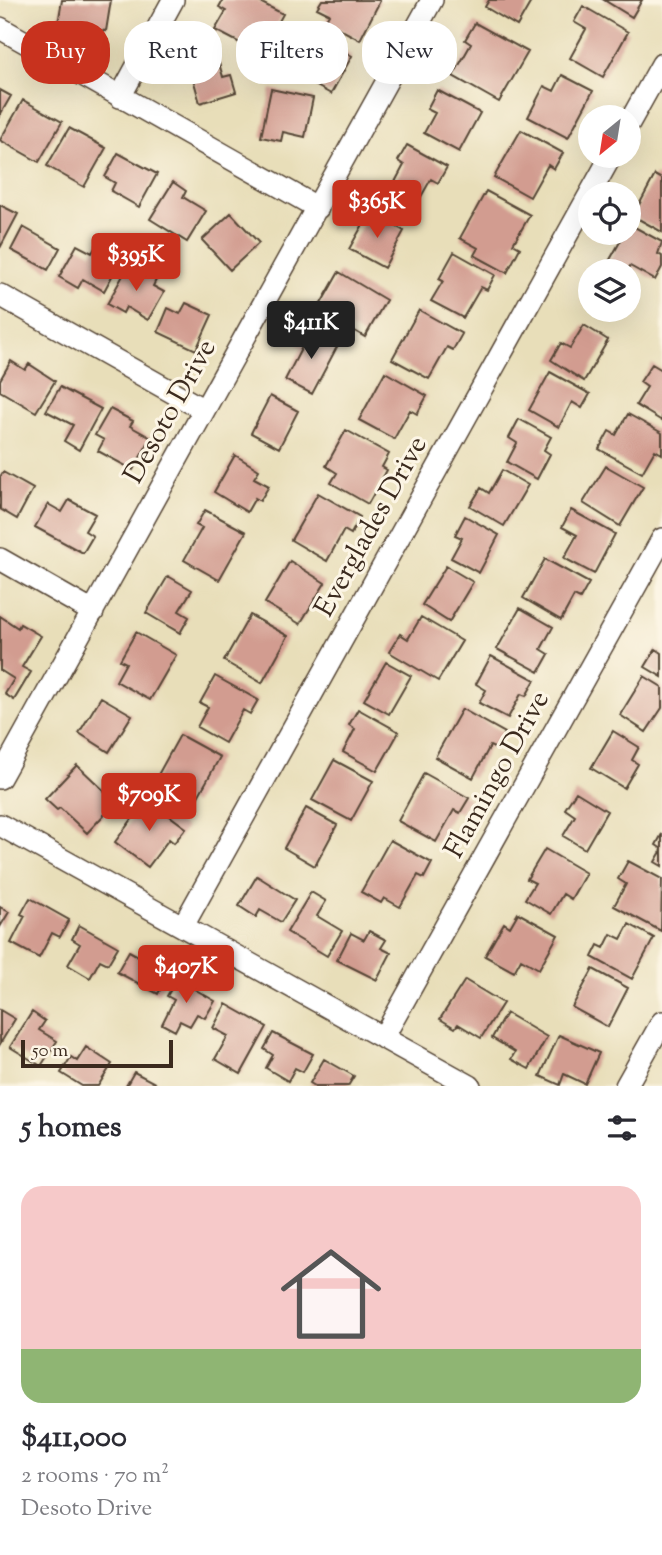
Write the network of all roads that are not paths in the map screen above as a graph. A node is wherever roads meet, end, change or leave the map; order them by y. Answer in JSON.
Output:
{"nodes":[{"id":1,"x":173,"y":0,"type":"edge"},
{"id":2,"x":432,"y":0,"type":"edge"},
{"id":3,"x":0,"y":27,"type":"edge"},
{"id":4,"x":662,"y":64,"type":"edge"},
{"id":5,"x":120,"y":97,"type":"junction"},
{"id":6,"x":639,"y":105,"type":"edge"},
{"id":7,"x":604,"y":168,"type":"edge"},
{"id":8,"x":318,"y":208,"type":"junction"},
{"id":9,"x":0,"y":295,"type":"edge"},
{"id":10,"x":204,"y":410,"type":"junction"},
{"id":11,"x":662,"y":539,"type":"edge"},
{"id":12,"x":0,"y":559,"type":"edge"},
{"id":13,"x":93,"y":612,"type":"junction"},
{"id":14,"x":0,"y":778,"type":"edge"},
{"id":15,"x":0,"y":825,"type":"edge"},
{"id":16,"x":183,"y":926,"type":"junction"},
{"id":17,"x":662,"y":1022,"type":"edge"},
{"id":18,"x":383,"y":1038,"type":"junction"},
{"id":19,"x":470,"y":1086,"type":"edge"},
{"id":20,"x":626,"y":1086,"type":"edge"}],
"edges":[{"from":1,"to":5,"type":"street"},
{"from":2,"to":8,"type":"street","name":"Desoto Drive"},
{"from":3,"to":5,"type":"street"},
{"from":4,"to":6,"type":"street"},
{"from":5,"to":8,"type":"street"},
{"from":7,"to":16,"type":"street","name":"Everglades Drive"},
{"from":8,"to":10,"type":"street","name":"Desoto Drive"},
{"from":9,"to":10,"type":"street"},
{"from":10,"to":13,"type":"street","name":"Desoto Drive"},
{"from":11,"to":18,"type":"street","name":"Flamingo Drive"},
{"from":12,"to":13,"type":"street"},
{"from":13,"to":14,"type":"street","name":"Desoto Drive"},
{"from":15,"to":16,"type":"street"},
{"from":16,"to":18,"type":"street"},
{"from":17,"to":20,"type":"street"},
{"from":18,"to":19,"type":"street"}]}
